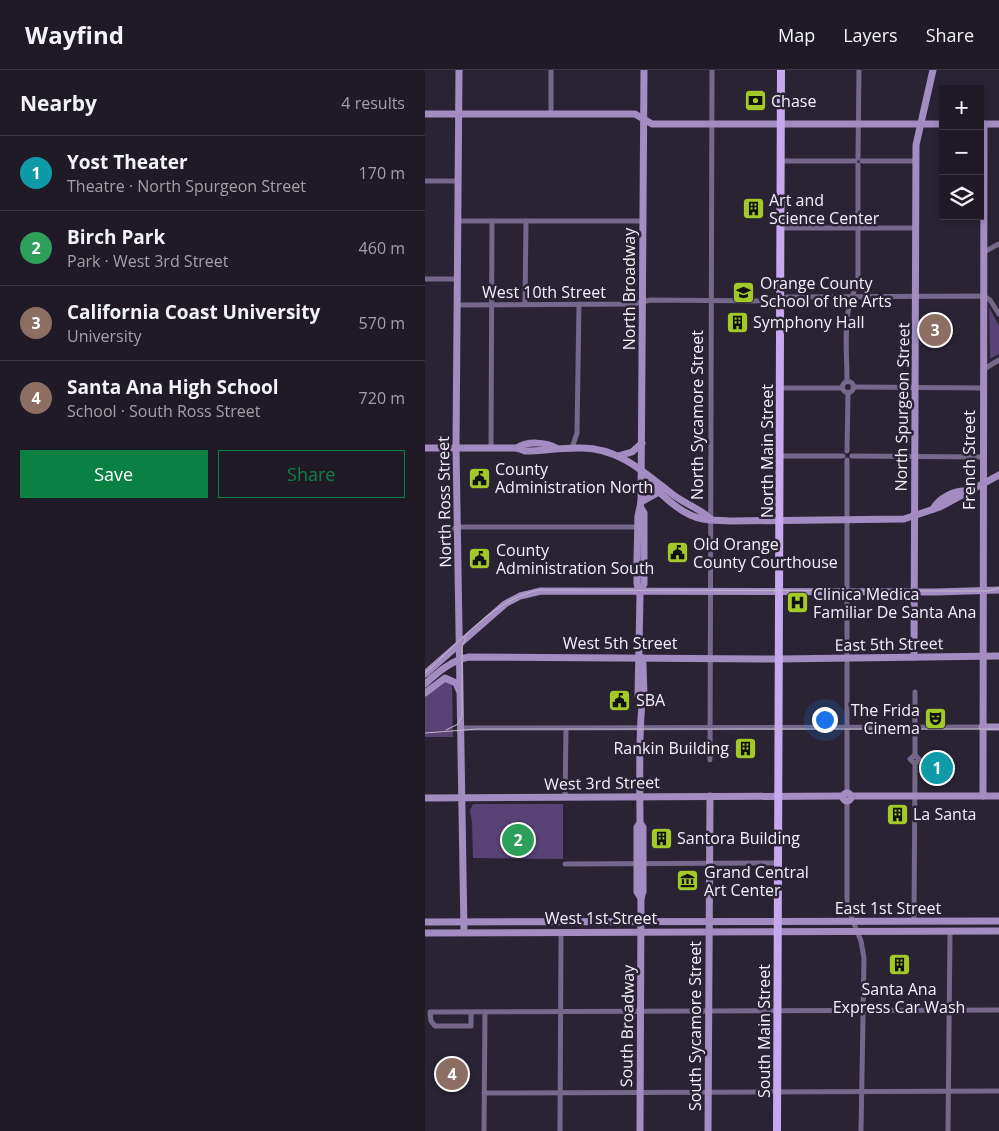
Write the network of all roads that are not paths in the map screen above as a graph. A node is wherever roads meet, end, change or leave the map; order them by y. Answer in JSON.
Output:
{"nodes":[{"id":1,"x":459,"y":70,"type":"edge"},
{"id":2,"x":551,"y":70,"type":"edge"},
{"id":3,"x":644,"y":70,"type":"edge"},
{"id":4,"x":712,"y":70,"type":"edge"},
{"id":5,"x":781,"y":70,"type":"edge"},
{"id":6,"x":859,"y":70,"type":"edge"},
{"id":7,"x":933,"y":70,"type":"edge"},
{"id":8,"x":551,"y":113,"type":"junction"},
{"id":9,"x":425,"y":114,"type":"edge"},
{"id":10,"x":458,"y":114,"type":"junction"},
{"id":11,"x":643,"y":118,"type":"junction"},
{"id":12,"x":712,"y":124,"type":"junction"},
{"id":13,"x":781,"y":124,"type":"junction"},
{"id":14,"x":859,"y":124,"type":"junction"},
{"id":15,"x":921,"y":124,"type":"junction"},
{"id":16,"x":939,"y":124,"type":"edge"},
{"id":17,"x":984,"y":124,"type":"edge"},
{"id":18,"x":999,"y":124,"type":"edge"},
{"id":19,"x":982,"y":130,"type":"edge"},
{"id":20,"x":781,"y":161,"type":"junction"},
{"id":21,"x":858,"y":161,"type":"junction"},
{"id":22,"x":916,"y":161,"type":"junction"},
{"id":23,"x":425,"y":181,"type":"edge"},
{"id":24,"x":458,"y":181,"type":"junction"},
{"id":25,"x":458,"y":221,"type":"junction"},
{"id":26,"x":492,"y":221,"type":"junction"},
{"id":27,"x":526,"y":221,"type":"junction"},
{"id":28,"x":643,"y":221,"type":"junction"},
{"id":29,"x":781,"y":228,"type":"junction"},
{"id":30,"x":858,"y":228,"type":"junction"},
{"id":31,"x":916,"y":228,"type":"junction"},
{"id":32,"x":999,"y":244,"type":"edge"},
{"id":33,"x":984,"y":252,"type":"junction"},
{"id":34,"x":425,"y":279,"type":"edge"},
{"id":35,"x":457,"y":279,"type":"junction"},
{"id":36,"x":916,"y":296,"type":"junction"},
{"id":37,"x":984,"y":296,"type":"junction"},
{"id":38,"x":853,"y":297,"type":"junction"},
{"id":39,"x":780,"y":299,"type":"junction"},
{"id":40,"x":711,"y":300,"type":"junction"},
{"id":41,"x":642,"y":302,"type":"junction"},
{"id":42,"x":457,"y":304,"type":"junction"},
{"id":43,"x":491,"y":304,"type":"junction"},
{"id":44,"x":525,"y":304,"type":"junction"},
{"id":45,"x":579,"y":304,"type":"junction"},
{"id":46,"x":999,"y":314,"type":"edge"},
{"id":47,"x":999,"y":360,"type":"edge"},
{"id":48,"x":984,"y":369,"type":"junction"},
{"id":49,"x":847,"y":381,"type":"junction"},
{"id":50,"x":780,"y":388,"type":"junction"},
{"id":51,"x":842,"y":388,"type":"junction"},
{"id":52,"x":853,"y":388,"type":"junction"},
{"id":53,"x":916,"y":388,"type":"junction"},
{"id":54,"x":984,"y":388,"type":"junction"},
{"id":55,"x":848,"y":393,"type":"junction"},
{"id":56,"x":577,"y":433,"type":"junction"},
{"id":57,"x":642,"y":444,"type":"junction"},
{"id":58,"x":425,"y":448,"type":"edge"},
{"id":59,"x":457,"y":448,"type":"junction"},
{"id":60,"x":491,"y":448,"type":"junction"},
{"id":61,"x":572,"y":448,"type":"junction"},
{"id":62,"x":583,"y":448,"type":"junction"},
{"id":63,"x":618,"y":456,"type":"junction"},
{"id":64,"x":781,"y":456,"type":"junction"},
{"id":65,"x":847,"y":456,"type":"junction"},
{"id":66,"x":915,"y":457,"type":"junction"},
{"id":67,"x":984,"y":457,"type":"junction"},
{"id":68,"x":641,"y":471,"type":"junction"},
{"id":69,"x":999,"y":475,"type":"edge"},
{"id":70,"x":983,"y":483,"type":"junction"},
{"id":71,"x":659,"y":492,"type":"junction"},
{"id":72,"x":641,"y":505,"type":"junction"},
{"id":73,"x":914,"y":517,"type":"junction"},
{"id":74,"x":711,"y":519,"type":"junction"},
{"id":75,"x":781,"y":521,"type":"junction"},
{"id":76,"x":848,"y":521,"type":"junction"},
{"id":77,"x":458,"y":527,"type":"junction"},
{"id":78,"x":638,"y":527,"type":"junction"},
{"id":79,"x":450,"y":530,"type":"dead end"},
{"id":80,"x":999,"y":590,"type":"edge"},
{"id":81,"x":640,"y":591,"type":"junction"},
{"id":82,"x":710,"y":592,"type":"junction"},
{"id":83,"x":781,"y":592,"type":"junction"},
{"id":84,"x":848,"y":592,"type":"junction"},
{"id":85,"x":915,"y":592,"type":"junction"},
{"id":86,"x":982,"y":592,"type":"junction"},
{"id":87,"x":460,"y":643,"type":"junction"},
{"id":88,"x":982,"y":656,"type":"junction"},
{"id":89,"x":999,"y":656,"type":"edge"},
{"id":90,"x":641,"y":657,"type":"junction"},
{"id":91,"x":710,"y":657,"type":"junction"},
{"id":92,"x":914,"y":657,"type":"junction"},
{"id":93,"x":847,"y":658,"type":"junction"},
{"id":94,"x":459,"y":659,"type":"junction"},
{"id":95,"x":779,"y":659,"type":"junction"},
{"id":96,"x":425,"y":674,"type":"edge"},
{"id":97,"x":425,"y":684,"type":"edge"},
{"id":98,"x":460,"y":691,"type":"junction"},
{"id":99,"x":915,"y":692,"type":"dead end"},
{"id":100,"x":425,"y":693,"type":"edge"},
{"id":101,"x":641,"y":727,"type":"junction"},
{"id":102,"x":710,"y":727,"type":"junction"},
{"id":103,"x":779,"y":727,"type":"junction"},
{"id":104,"x":982,"y":727,"type":"junction"},
{"id":105,"x":999,"y":727,"type":"edge"},
{"id":106,"x":461,"y":728,"type":"junction"},
{"id":107,"x":566,"y":728,"type":"junction"},
{"id":108,"x":848,"y":728,"type":"junction"},
{"id":109,"x":915,"y":728,"type":"junction"},
{"id":110,"x":710,"y":760,"type":"dead end"},
{"id":111,"x":710,"y":796,"type":"junction"},
{"id":112,"x":778,"y":796,"type":"junction"},
{"id":113,"x":914,"y":796,"type":"junction"},
{"id":114,"x":983,"y":796,"type":"junction"},
{"id":115,"x":999,"y":796,"type":"edge"},
{"id":116,"x":640,"y":797,"type":"junction"},
{"id":117,"x":847,"y":797,"type":"junction"},
{"id":118,"x":425,"y":798,"type":"edge"},
{"id":119,"x":461,"y":798,"type":"junction"},
{"id":120,"x":565,"y":798,"type":"junction"},
{"id":121,"x":778,"y":863,"type":"junction"},
{"id":122,"x":565,"y":864,"type":"dead end"},
{"id":123,"x":640,"y":864,"type":"junction"},
{"id":124,"x":710,"y":864,"type":"junction"},
{"id":125,"x":777,"y":921,"type":"junction"},
{"id":126,"x":914,"y":921,"type":"junction"},
{"id":127,"x":999,"y":921,"type":"edge"},
{"id":128,"x":425,"y":922,"type":"edge"},
{"id":129,"x":463,"y":922,"type":"junction"},
{"id":130,"x":641,"y":922,"type":"junction"},
{"id":131,"x":709,"y":922,"type":"junction"},
{"id":132,"x":852,"y":922,"type":"junction"},
{"id":133,"x":709,"y":931,"type":"junction"},
{"id":134,"x":999,"y":931,"type":"edge"},
{"id":135,"x":425,"y":932,"type":"edge"},
{"id":136,"x":464,"y":932,"type":"junction"},
{"id":137,"x":561,"y":932,"type":"junction"},
{"id":138,"x":642,"y":932,"type":"junction"},
{"id":139,"x":777,"y":932,"type":"junction"},
{"id":140,"x":857,"y":932,"type":"junction"},
{"id":141,"x":949,"y":932,"type":"junction"},
{"id":142,"x":999,"y":1010,"type":"edge"},
{"id":143,"x":949,"y":1011,"type":"junction"},
{"id":144,"x":471,"y":1012,"type":"junction"},
{"id":145,"x":485,"y":1012,"type":"junction"},
{"id":146,"x":561,"y":1012,"type":"junction"},
{"id":147,"x":641,"y":1012,"type":"junction"},
{"id":148,"x":709,"y":1012,"type":"junction"},
{"id":149,"x":777,"y":1012,"type":"junction"},
{"id":150,"x":863,"y":1012,"type":"junction"},
{"id":151,"x":949,"y":1091,"type":"junction"},
{"id":152,"x":999,"y":1091,"type":"edge"},
{"id":153,"x":862,"y":1092,"type":"junction"},
{"id":154,"x":484,"y":1093,"type":"junction"},
{"id":155,"x":560,"y":1093,"type":"junction"},
{"id":156,"x":640,"y":1093,"type":"junction"},
{"id":157,"x":708,"y":1093,"type":"junction"},
{"id":158,"x":777,"y":1093,"type":"junction"},
{"id":159,"x":484,"y":1131,"type":"edge"},
{"id":160,"x":560,"y":1131,"type":"edge"},
{"id":161,"x":640,"y":1131,"type":"edge"},
{"id":162,"x":708,"y":1131,"type":"edge"},
{"id":163,"x":777,"y":1131,"type":"edge"},
{"id":164,"x":861,"y":1131,"type":"edge"},
{"id":165,"x":948,"y":1131,"type":"edge"}],
"edges":[{"from":1,"to":10,"type":"street","name":"North Ross Street"},
{"from":2,"to":8,"type":"street"},
{"from":3,"to":11,"type":"street","name":"North Broadway"},
{"from":4,"to":12,"type":"street","name":"North Sycamore Street"},
{"from":5,"to":13,"type":"main road","name":"North Main Street"},
{"from":6,"to":14,"type":"street"},
{"from":7,"to":15,"type":"street","name":"North Spurgeon Street"},
{"from":8,"to":10,"type":"street"},
{"from":8,"to":11,"type":"street"},
{"from":9,"to":10,"type":"street"},
{"from":10,"to":24,"type":"street","name":"North Ross Street"},
{"from":11,"to":12,"type":"street"},
{"from":11,"to":28,"type":"street","name":"North Broadway"},
{"from":12,"to":13,"type":"street"},
{"from":12,"to":40,"type":"street","name":"North Sycamore Street"},
{"from":13,"to":14,"type":"street"},
{"from":13,"to":20,"type":"main road","name":"North Main Street"},
{"from":14,"to":15,"type":"street"},
{"from":14,"to":21,"type":"street"},
{"from":15,"to":16,"type":"street"},
{"from":15,"to":22,"type":"street","name":"North Spurgeon Street"},
{"from":17,"to":18,"type":"street"},
{"from":19,"to":33,"type":"street","name":"French Street"},
{"from":20,"to":21,"type":"street"},
{"from":20,"to":29,"type":"main road","name":"North Main Street"},
{"from":21,"to":22,"type":"street"},
{"from":21,"to":30,"type":"street"},
{"from":22,"to":31,"type":"street","name":"North Spurgeon Street"},
{"from":23,"to":24,"type":"street"},
{"from":24,"to":25,"type":"street","name":"North Ross Street"},
{"from":25,"to":26,"type":"street"},
{"from":25,"to":35,"type":"street","name":"North Ross Street"},
{"from":26,"to":27,"type":"street"},
{"from":26,"to":43,"type":"street"},
{"from":27,"to":28,"type":"street"},
{"from":27,"to":44,"type":"street"},
{"from":28,"to":41,"type":"street","name":"North Broadway"},
{"from":29,"to":30,"type":"street"},
{"from":29,"to":39,"type":"main road","name":"North Main Street"},
{"from":30,"to":31,"type":"street"},
{"from":30,"to":38,"type":"street"},
{"from":31,"to":36,"type":"street","name":"North Spurgeon Street"},
{"from":32,"to":33,"type":"street"},
{"from":33,"to":37,"type":"street","name":"French Street"},
{"from":34,"to":35,"type":"street"},
{"from":35,"to":42,"type":"street","name":"North Ross Street"},
{"from":36,"to":37,"type":"street","name":"West 10th Street"},
{"from":36,"to":38,"type":"street","name":"West 10th Street"},
{"from":36,"to":53,"type":"street","name":"North Spurgeon Street"},
{"from":37,"to":46,"type":"street"},
{"from":37,"to":48,"type":"street","name":"French Street"},
{"from":38,"to":39,"type":"street","name":"West 10th Street"},
{"from":38,"to":49,"type":"street"},
{"from":39,"to":40,"type":"street","name":"West 10th Street"},
{"from":39,"to":50,"type":"main road","name":"North Main Street"},
{"from":40,"to":41,"type":"street","name":"West 10th Street"},
{"from":40,"to":74,"type":"street","name":"North Sycamore Street"},
{"from":41,"to":45,"type":"street","name":"West 10th Street"},
{"from":41,"to":57,"type":"street","name":"North Broadway"},
{"from":42,"to":43,"type":"street","name":"West 10th Street"},
{"from":42,"to":59,"type":"street","name":"North Ross Street"},
{"from":43,"to":44,"type":"street","name":"West 10th Street"},
{"from":43,"to":60,"type":"street"},
{"from":44,"to":45,"type":"street","name":"West 10th Street"},
{"from":45,"to":56,"type":"street"},
{"from":47,"to":48,"type":"street"},
{"from":48,"to":54,"type":"street","name":"French Street"},
{"from":49,"to":51,"type":"street"},
{"from":49,"to":52,"type":"street"},
{"from":50,"to":51,"type":"street"},
{"from":50,"to":64,"type":"main road","name":"North Main Street"},
{"from":51,"to":55,"type":"street"},
{"from":52,"to":53,"type":"street"},
{"from":52,"to":55,"type":"street"},
{"from":53,"to":54,"type":"street"},
{"from":53,"to":66,"type":"street","name":"North Spurgeon Street"},
{"from":54,"to":67,"type":"street","name":"French Street"},
{"from":55,"to":65,"type":"street"},
{"from":56,"to":61,"type":"street"},
{"from":56,"to":62,"type":"street"},
{"from":57,"to":63,"type":"street"},
{"from":57,"to":68,"type":"street","name":"North Broadway"},
{"from":58,"to":59,"type":"street"},
{"from":59,"to":60,"type":"street"},
{"from":59,"to":77,"type":"street","name":"North Ross Street"},
{"from":60,"to":61,"type":"street"},
{"from":61,"to":62,"type":"street"},
{"from":62,"to":63,"type":"street"},
{"from":63,"to":68,"type":"street"},
{"from":64,"to":65,"type":"street"},
{"from":64,"to":75,"type":"main road","name":"North Main Street"},
{"from":65,"to":66,"type":"street"},
{"from":65,"to":76,"type":"street"},
{"from":66,"to":67,"type":"street"},
{"from":66,"to":73,"type":"street","name":"North Spurgeon Street"},
{"from":67,"to":70,"type":"street","name":"French Street"},
{"from":68,"to":71,"type":"street"},
{"from":68,"to":72,"type":"street","name":"North Broadway"},
{"from":68,"to":74,"type":"street"},
{"from":69,"to":70,"type":"street"},
{"from":70,"to":73,"type":"street"},
{"from":70,"to":86,"type":"street","name":"French Street"},
{"from":71,"to":72,"type":"street"},
{"from":71,"to":74,"type":"street"},
{"from":72,"to":78,"type":"street","name":"North Broadway"},
{"from":72,"to":81,"type":"street","name":"North Broadway"},
{"from":73,"to":76,"type":"street"},
{"from":73,"to":85,"type":"street","name":"North Spurgeon Street"},
{"from":74,"to":75,"type":"street"},
{"from":74,"to":82,"type":"street","name":"North Sycamore Street"},
{"from":75,"to":76,"type":"street"},
{"from":75,"to":83,"type":"main road","name":"North Main Street"},
{"from":76,"to":84,"type":"street"},
{"from":77,"to":78,"type":"street"},
{"from":77,"to":79,"type":"street"},
{"from":77,"to":87,"type":"street","name":"North Ross Street"},
{"from":78,"to":81,"type":"street","name":"North Broadway"},
{"from":80,"to":86,"type":"street"},
{"from":81,"to":82,"type":"street"},
{"from":81,"to":87,"type":"street"},
{"from":81,"to":90,"type":"street","name":"North Broadway"},
{"from":82,"to":83,"type":"street"},
{"from":82,"to":91,"type":"street","name":"North Sycamore Street"},
{"from":83,"to":84,"type":"street"},
{"from":83,"to":95,"type":"main road","name":"North Main Street"},
{"from":84,"to":85,"type":"street"},
{"from":84,"to":93,"type":"street"},
{"from":85,"to":86,"type":"street"},
{"from":85,"to":92,"type":"street","name":"North Spurgeon Street"},
{"from":86,"to":88,"type":"street","name":"French Street"},
{"from":87,"to":94,"type":"street","name":"North Ross Street"},
{"from":87,"to":96,"type":"street"},
{"from":88,"to":89,"type":"street","name":"East 5th Street"},
{"from":88,"to":92,"type":"street","name":"East 5th Street"},
{"from":88,"to":104,"type":"street","name":"French Street"},
{"from":90,"to":91,"type":"street","name":"West 5th Street"},
{"from":90,"to":94,"type":"street","name":"West 5th Street"},
{"from":90,"to":101,"type":"street","name":"North Broadway"},
{"from":91,"to":95,"type":"street","name":"West 5th Street"},
{"from":91,"to":102,"type":"street","name":"North Sycamore Street"},
{"from":92,"to":93,"type":"street","name":"East 5th Street"},
{"from":93,"to":95,"type":"street","name":"East 5th Street"},
{"from":93,"to":108,"type":"street"},
{"from":94,"to":97,"type":"street"},
{"from":94,"to":98,"type":"street","name":"North Ross Street"},
{"from":95,"to":103,"type":"main road","name":"North Main Street"},
{"from":98,"to":100,"type":"street"},
{"from":98,"to":106,"type":"street","name":"North Ross Street"},
{"from":99,"to":109,"type":"street"},
{"from":101,"to":102,"type":"street"},
{"from":101,"to":107,"type":"street"},
{"from":101,"to":116,"type":"street","name":"North Broadway"},
{"from":102,"to":103,"type":"street"},
{"from":102,"to":110,"type":"street","name":"North Sycamore Street"},
{"from":103,"to":108,"type":"street"},
{"from":103,"to":112,"type":"main road","name":"North Main Street"},
{"from":104,"to":105,"type":"street"},
{"from":104,"to":109,"type":"street"},
{"from":104,"to":114,"type":"street","name":"French Street"},
{"from":106,"to":107,"type":"street"},
{"from":106,"to":119,"type":"street","name":"North Ross Street"},
{"from":107,"to":120,"type":"street"},
{"from":108,"to":109,"type":"street"},
{"from":108,"to":117,"type":"street"},
{"from":109,"to":113,"type":"street"},
{"from":111,"to":112,"type":"street","name":"West 3rd Street"},
{"from":111,"to":116,"type":"street","name":"West 3rd Street"},
{"from":111,"to":124,"type":"street"},
{"from":112,"to":117,"type":"street","name":"West 3rd Street"},
{"from":112,"to":121,"type":"main road","name":"North Main Street"},
{"from":113,"to":114,"type":"street","name":"West 3rd Street"},
{"from":113,"to":117,"type":"street","name":"West 3rd Street"},
{"from":113,"to":126,"type":"street"},
{"from":114,"to":115,"type":"street","name":"West 3rd Street"},
{"from":116,"to":120,"type":"street","name":"West 3rd Street"},
{"from":116,"to":123,"type":"street","name":"North Broadway"},
{"from":117,"to":132,"type":"street"},
{"from":118,"to":119,"type":"street","name":"West 3rd Street"},
{"from":119,"to":120,"type":"street","name":"West 3rd Street"},
{"from":119,"to":129,"type":"street","name":"North Ross Street"},
{"from":121,"to":124,"type":"street"},
{"from":121,"to":125,"type":"main road","name":"North Main Street"},
{"from":122,"to":123,"type":"street"},
{"from":123,"to":124,"type":"street"},
{"from":123,"to":130,"type":"street","name":"North Broadway"},
{"from":124,"to":131,"type":"street"},
{"from":125,"to":131,"type":"street","name":"West 1st Street"},
{"from":125,"to":132,"type":"street","name":"East 1st Street"},
{"from":125,"to":139,"type":"main road","name":"South Main Street"},
{"from":126,"to":127,"type":"street","name":"East 1st Street"},
{"from":126,"to":132,"type":"street","name":"East 1st Street"},
{"from":128,"to":129,"type":"street","name":"West 1st Street"},
{"from":129,"to":130,"type":"street","name":"West 1st Street"},
{"from":129,"to":136,"type":"street","name":"North Ross Street"},
{"from":130,"to":131,"type":"street","name":"West 1st Street"},
{"from":130,"to":138,"type":"street","name":"South Broadway"},
{"from":131,"to":133,"type":"street","name":"South Sycamore Street"},
{"from":132,"to":140,"type":"street"},
{"from":133,"to":138,"type":"street","name":"West 1st Street"},
{"from":133,"to":139,"type":"street","name":"West 1st Street"},
{"from":133,"to":148,"type":"street","name":"South Sycamore Street"},
{"from":134,"to":141,"type":"street","name":"East 1st Street"},
{"from":135,"to":136,"type":"street","name":"West 1st Street"},
{"from":136,"to":137,"type":"street","name":"West 1st Street"},
{"from":137,"to":138,"type":"street","name":"West 1st Street"},
{"from":137,"to":146,"type":"street"},
{"from":138,"to":147,"type":"street","name":"South Broadway"},
{"from":139,"to":140,"type":"street","name":"East 1st Street"},
{"from":139,"to":149,"type":"main road","name":"South Main Street"},
{"from":140,"to":141,"type":"street","name":"East 1st Street"},
{"from":140,"to":150,"type":"street"},
{"from":141,"to":143,"type":"street"},
{"from":142,"to":143,"type":"street"},
{"from":143,"to":150,"type":"street"},
{"from":143,"to":151,"type":"street"},
{"from":144,"to":144,"type":"street"},
{"from":144,"to":145,"type":"street"},
{"from":145,"to":146,"type":"street"},
{"from":145,"to":154,"type":"street"},
{"from":146,"to":147,"type":"street"},
{"from":146,"to":155,"type":"street"},
{"from":147,"to":148,"type":"street"},
{"from":147,"to":156,"type":"street","name":"South Broadway"},
{"from":148,"to":149,"type":"street"},
{"from":148,"to":157,"type":"street","name":"South Sycamore Street"},
{"from":149,"to":150,"type":"street"},
{"from":149,"to":158,"type":"main road","name":"South Main Street"},
{"from":150,"to":153,"type":"street"},
{"from":151,"to":152,"type":"street"},
{"from":151,"to":153,"type":"street"},
{"from":151,"to":165,"type":"street"},
{"from":153,"to":158,"type":"street"},
{"from":153,"to":164,"type":"street"},
{"from":154,"to":155,"type":"street"},
{"from":154,"to":159,"type":"street"},
{"from":155,"to":156,"type":"street"},
{"from":155,"to":160,"type":"street"},
{"from":156,"to":157,"type":"street"},
{"from":156,"to":161,"type":"street","name":"South Broadway"},
{"from":157,"to":158,"type":"street"},
{"from":157,"to":162,"type":"street","name":"South Sycamore Street"},
{"from":158,"to":163,"type":"main road","name":"South Main Street"}]}
